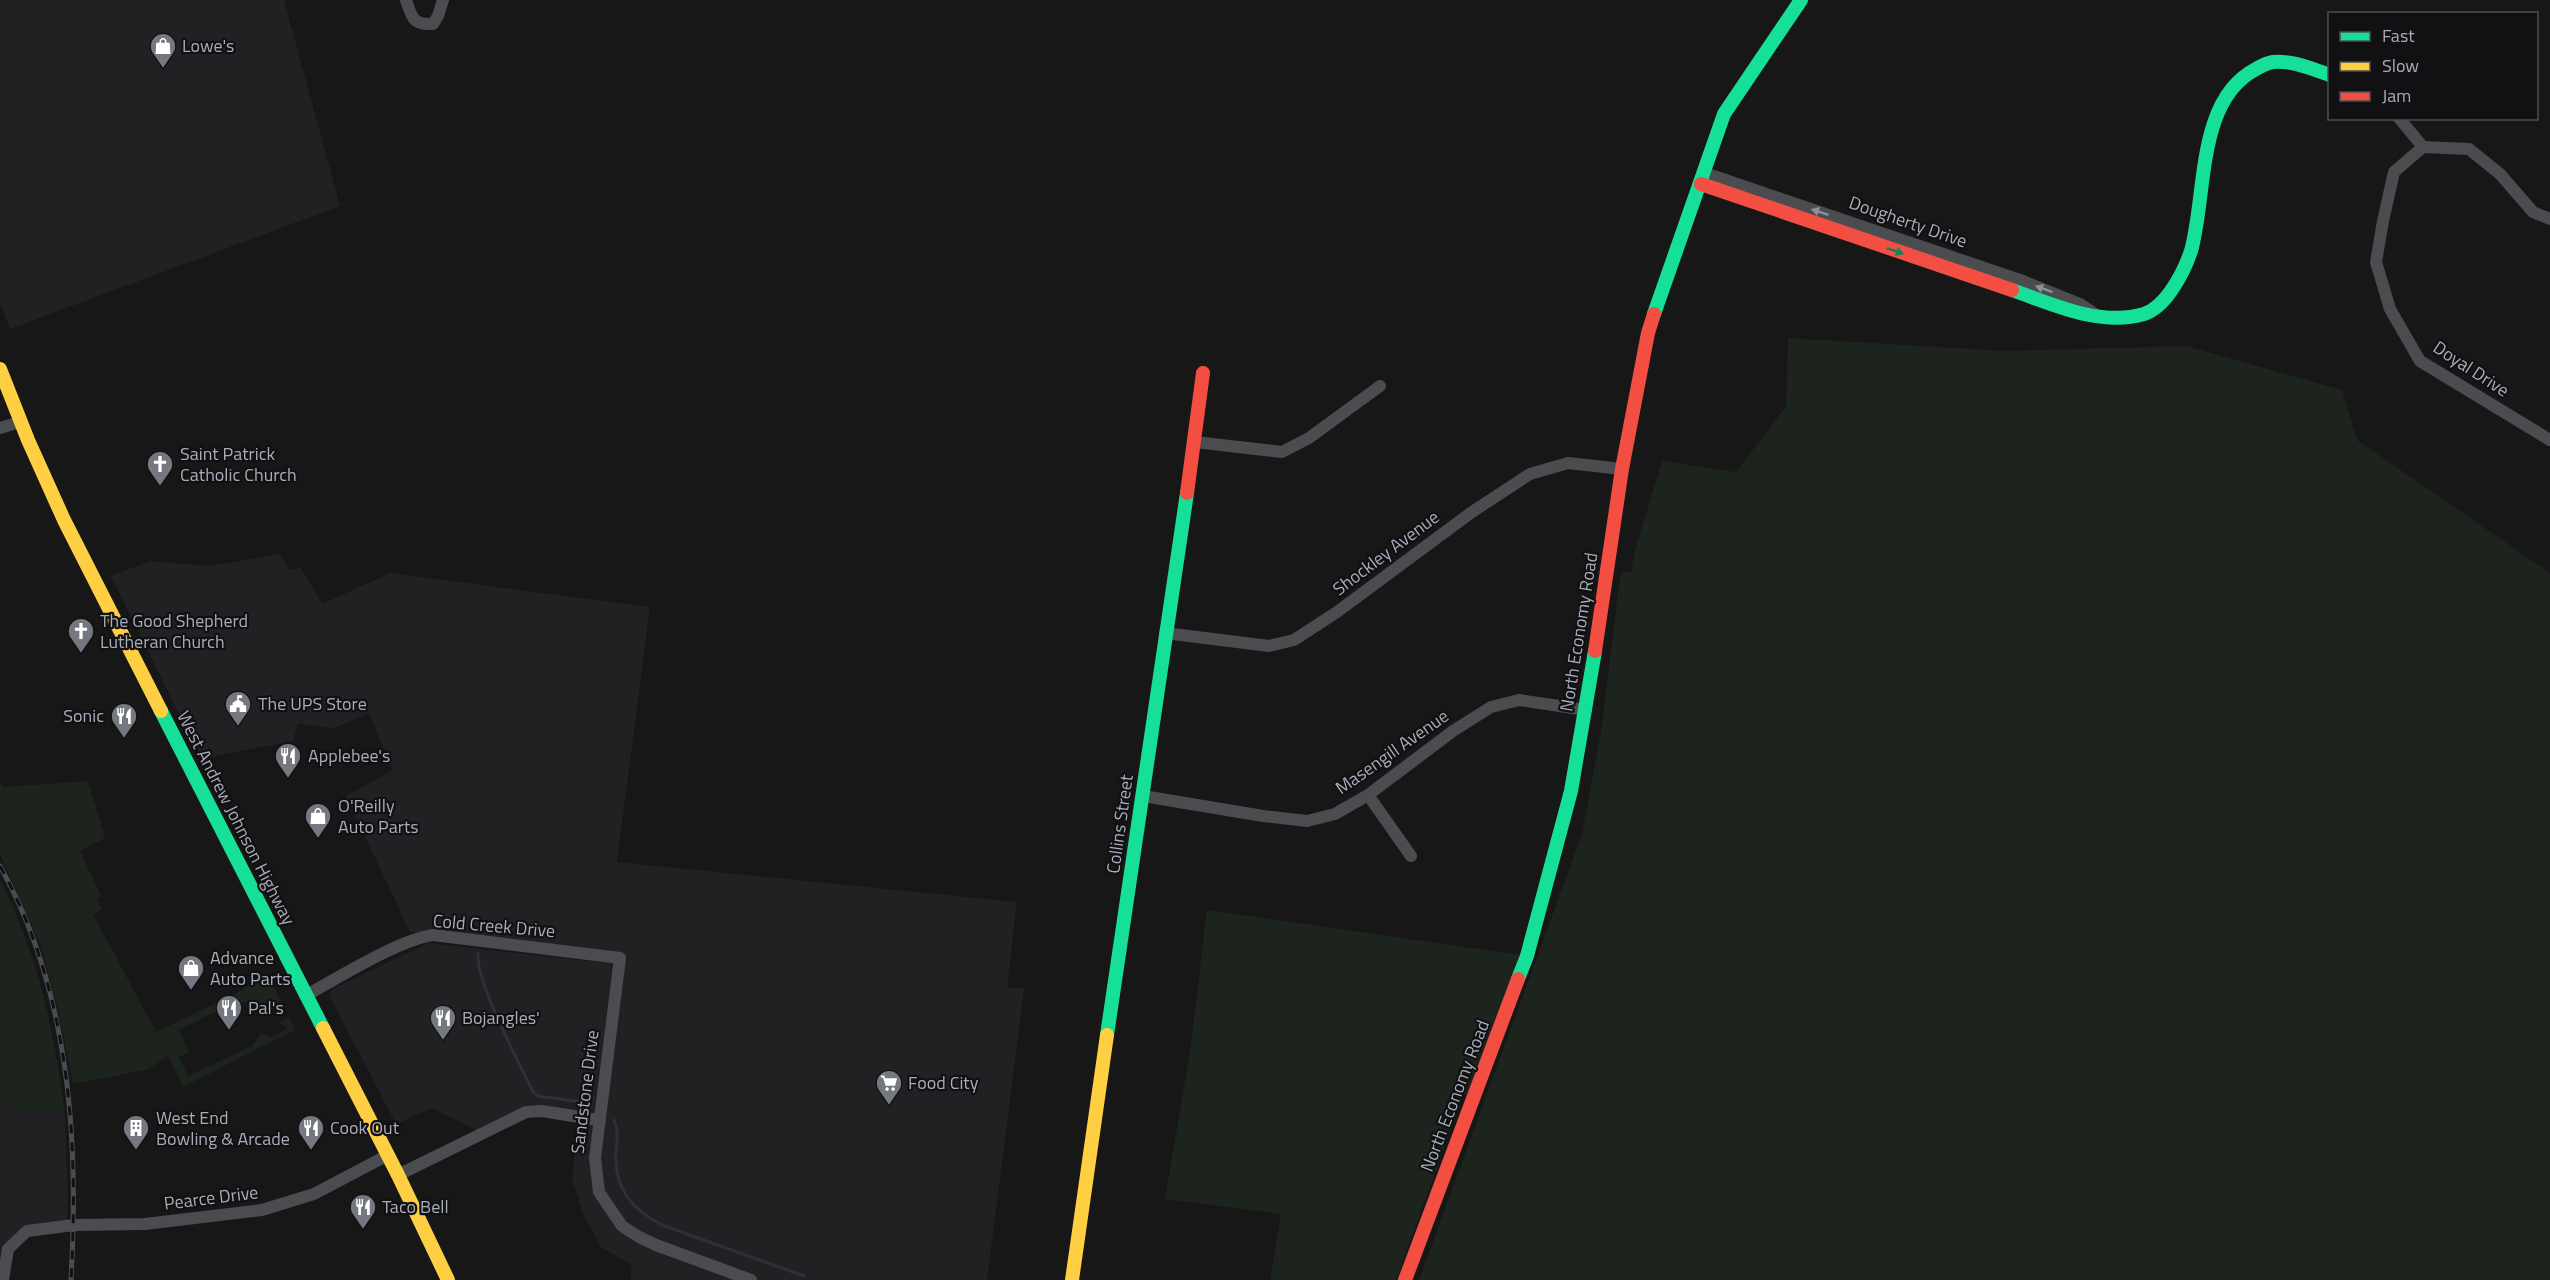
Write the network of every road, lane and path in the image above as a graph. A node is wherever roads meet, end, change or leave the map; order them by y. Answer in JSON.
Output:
{"nodes":[{"id":1,"x":406,"y":0,"type":"edge"},
{"id":2,"x":443,"y":0,"type":"edge"},
{"id":3,"x":1801,"y":0,"type":"edge"},
{"id":4,"x":2328,"y":74,"type":"edge"},
{"id":5,"x":2401,"y":120,"type":"edge"},
{"id":6,"x":2422,"y":147,"type":"junction"},
{"id":7,"x":1703,"y":179,"type":"junction"},
{"id":8,"x":2550,"y":219,"type":"edge"},
{"id":9,"x":0,"y":369,"type":"edge"},
{"id":10,"x":1203,"y":373,"type":"dead end"},
{"id":11,"x":1380,"y":386,"type":"dead end"},
{"id":12,"x":20,"y":422,"type":"junction"},
{"id":13,"x":0,"y":428,"type":"edge"},
{"id":14,"x":2550,"y":440,"type":"edge"},
{"id":15,"x":1195,"y":442,"type":"junction"},
{"id":16,"x":1622,"y":469,"type":"junction"},
{"id":17,"x":1165,"y":633,"type":"junction"},
{"id":18,"x":1586,"y":710,"type":"junction"},
{"id":19,"x":1368,"y":795,"type":"junction"},
{"id":20,"x":1143,"y":796,"type":"junction"},
{"id":21,"x":1411,"y":856,"type":"dead end"},
{"id":22,"x":620,"y":958,"type":"joint"},
{"id":23,"x":305,"y":996,"type":"junction"},
{"id":24,"x":598,"y":1120,"type":"junction"},
{"id":25,"x":388,"y":1155,"type":"junction"},
{"id":26,"x":398,"y":1174,"type":"junction"},
{"id":27,"x":3,"y":1280,"type":"edge"},
{"id":28,"x":448,"y":1280,"type":"edge"},
{"id":29,"x":751,"y":1280,"type":"edge"},
{"id":30,"x":1072,"y":1280,"type":"edge"},
{"id":31,"x":1405,"y":1280,"type":"edge"}],
"edges":[{"from":1,"to":2,"type":"street"},
{"from":3,"to":7,"type":"street","name":"North Economy Road"},
{"from":4,"to":7,"type":"street","name":"Dougherty Drive"},
{"from":5,"to":6,"type":"street"},
{"from":6,"to":8,"type":"street"},
{"from":6,"to":14,"type":"street","name":"Doyal Drive"},
{"from":7,"to":16,"type":"street","name":"North Economy Road"},
{"from":9,"to":12,"type":"street","name":"West Andrew Johnson Highway"},
{"from":10,"to":15,"type":"street","name":"Collins Street"},
{"from":11,"to":15,"type":"street"},
{"from":12,"to":13,"type":"street"},
{"from":12,"to":23,"type":"street","name":"West Andrew Johnson Highway"},
{"from":15,"to":17,"type":"street","name":"Collins Street"},
{"from":16,"to":17,"type":"street","name":"Shockley Avenue"},
{"from":16,"to":18,"type":"street","name":"North Economy Road"},
{"from":17,"to":20,"type":"street","name":"Collins Street"},
{"from":18,"to":19,"type":"street","name":"Masengill Avenue"},
{"from":18,"to":31,"type":"street","name":"North Economy Road"},
{"from":19,"to":20,"type":"street","name":"Masengill Avenue"},
{"from":19,"to":21,"type":"street"},
{"from":20,"to":30,"type":"street","name":"Collins Street"},
{"from":22,"to":23,"type":"street","name":"Cold Creek Drive"},
{"from":22,"to":24,"type":"street","name":"Sandstone Drive"},
{"from":23,"to":25,"type":"street","name":"West Andrew Johnson Highway"},
{"from":24,"to":26,"type":"street"},
{"from":24,"to":29,"type":"street","name":"Sandstone Drive"},
{"from":25,"to":26,"type":"street","name":"West Andrew Johnson Highway"},
{"from":25,"to":27,"type":"street","name":"Pearce Drive"},
{"from":26,"to":28,"type":"street","name":"West Andrew Johnson Highway"}]}
